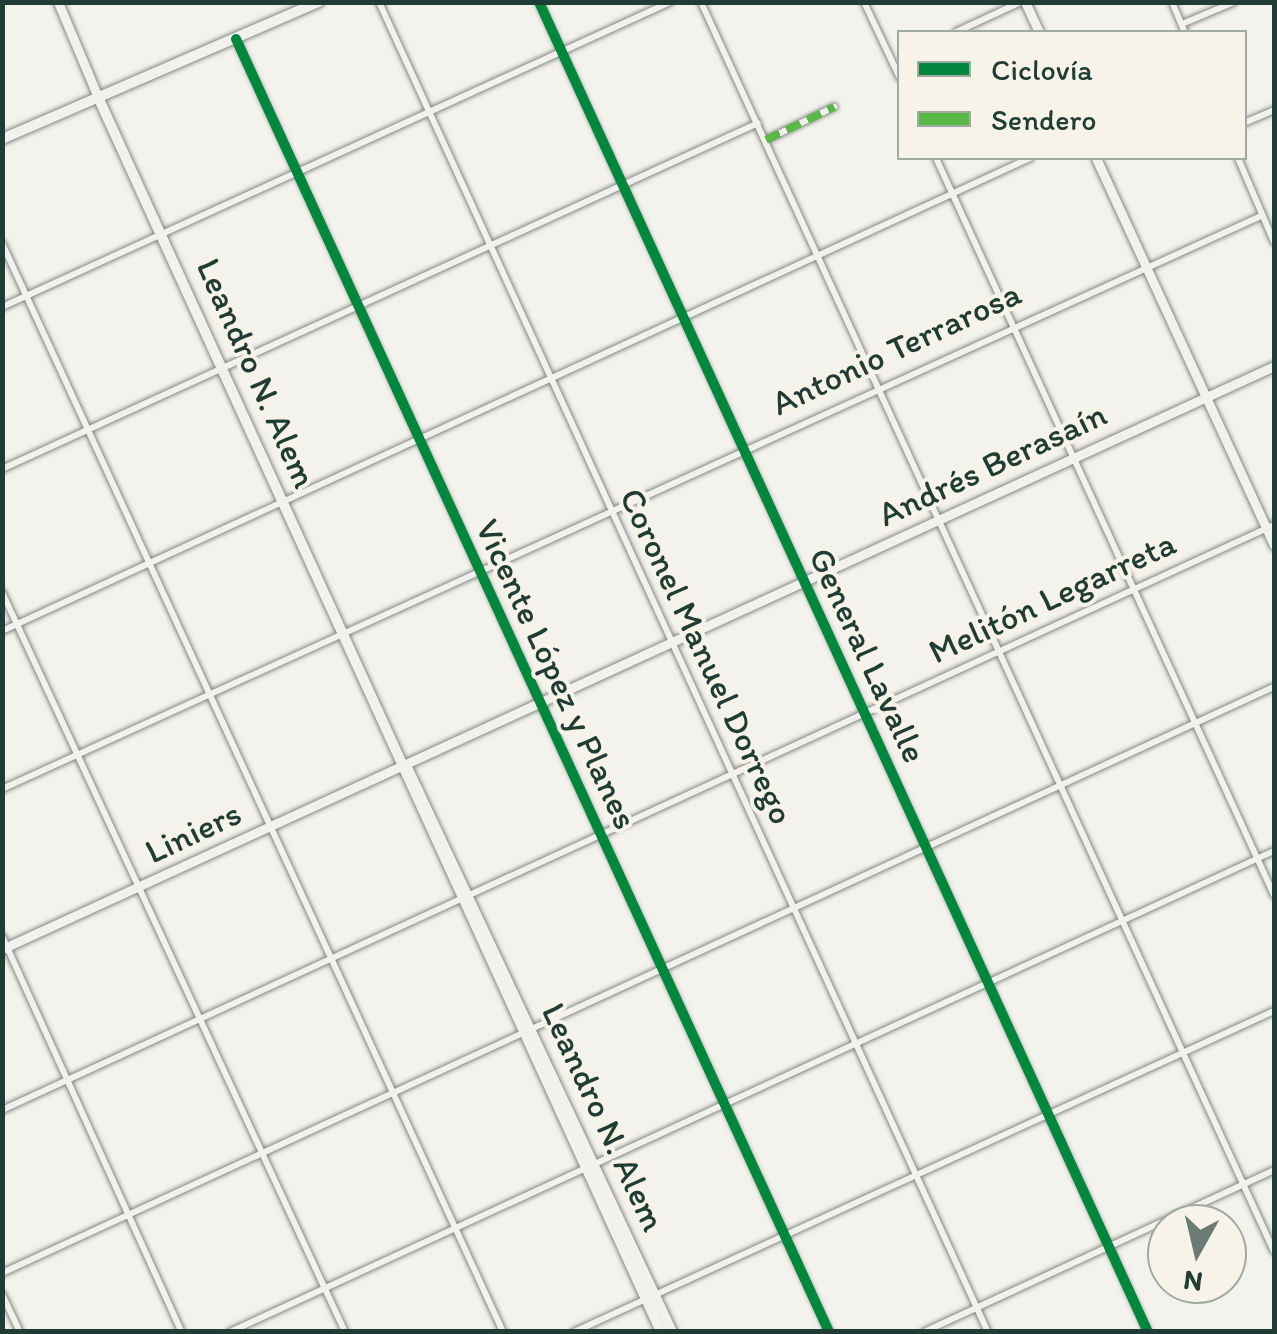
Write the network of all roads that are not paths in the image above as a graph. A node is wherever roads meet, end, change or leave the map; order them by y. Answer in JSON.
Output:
{"nodes":[{"id":1,"x":58,"y":2,"type":"edge"},
{"id":2,"x":282,"y":2,"type":"edge"},
{"id":3,"x":319,"y":2,"type":"edge"},
{"id":4,"x":379,"y":2,"type":"edge"},
{"id":5,"x":539,"y":2,"type":"edge"},
{"id":6,"x":670,"y":2,"type":"edge"},
{"id":7,"x":701,"y":2,"type":"edge"},
{"id":8,"x":864,"y":2,"type":"edge"},
{"id":9,"x":1023,"y":2,"type":"edge"},
{"id":10,"x":1172,"y":2,"type":"edge"},
{"id":11,"x":1234,"y":2,"type":"edge"},
{"id":12,"x":288,"y":16,"type":"junction"},
{"id":13,"x":1183,"y":28,"type":"edge"},
{"id":14,"x":960,"y":30,"type":"edge"},
{"id":15,"x":1037,"y":30,"type":"edge"},
{"id":16,"x":236,"y":39,"type":"junction"},
{"id":17,"x":562,"y":53,"type":"junction"},
{"id":18,"x":896,"y":61,"type":"edge"},
{"id":19,"x":98,"y":97,"type":"junction"},
{"id":20,"x":834,"y":107,"type":"dead end"},
{"id":21,"x":1274,"y":110,"type":"edge"},
{"id":22,"x":430,"y":115,"type":"junction"},
{"id":23,"x":1247,"y":122,"type":"edge"},
{"id":24,"x":758,"y":123,"type":"junction"},
{"id":25,"x":2,"y":139,"type":"edge"},
{"id":26,"x":766,"y":140,"type":"junction"},
{"id":27,"x":937,"y":160,"type":"edge"},
{"id":28,"x":1026,"y":160,"type":"edge"},
{"id":29,"x":1097,"y":160,"type":"edge"},
{"id":30,"x":1239,"y":160,"type":"edge"},
{"id":31,"x":298,"y":176,"type":"junction"},
{"id":32,"x":622,"y":186,"type":"junction"},
{"id":33,"x":952,"y":193,"type":"junction"},
{"id":34,"x":1263,"y":214,"type":"junction"},
{"id":35,"x":164,"y":234,"type":"junction"},
{"id":36,"x":1274,"y":238,"type":"edge"},
{"id":37,"x":2,"y":243,"type":"edge"},
{"id":38,"x":490,"y":245,"type":"junction"},
{"id":39,"x":819,"y":256,"type":"junction"},
{"id":40,"x":1146,"y":266,"type":"junction"},
{"id":41,"x":27,"y":295,"type":"junction"},
{"id":42,"x":2,"y":306,"type":"edge"},
{"id":43,"x":358,"y":306,"type":"junction"},
{"id":44,"x":682,"y":318,"type":"junction"},
{"id":45,"x":1013,"y":324,"type":"junction"},
{"id":46,"x":1274,"y":366,"type":"edge"},
{"id":47,"x":224,"y":368,"type":"junction"},
{"id":48,"x":551,"y":378,"type":"junction"},
{"id":49,"x":879,"y":386,"type":"junction"},
{"id":50,"x":1204,"y":398,"type":"junction"},
{"id":51,"x":90,"y":428,"type":"junction"},
{"id":52,"x":420,"y":439,"type":"junction"},
{"id":53,"x":743,"y":449,"type":"junction"},
{"id":54,"x":1073,"y":457,"type":"junction"},
{"id":55,"x":2,"y":469,"type":"edge"},
{"id":56,"x":284,"y":501,"type":"junction"},
{"id":57,"x":611,"y":510,"type":"junction"},
{"id":58,"x":939,"y":518,"type":"junction"},
{"id":59,"x":1271,"y":527,"type":"edge"},
{"id":60,"x":1274,"y":546,"type":"edge"},
{"id":61,"x":151,"y":560,"type":"junction"},
{"id":62,"x":480,"y":572,"type":"junction"},
{"id":63,"x":803,"y":581,"type":"junction"},
{"id":64,"x":1134,"y":588,"type":"junction"},
{"id":65,"x":2,"y":592,"type":"edge"},
{"id":66,"x":17,"y":624,"type":"junction"},
{"id":67,"x":2,"y":631,"type":"edge"},
{"id":68,"x":344,"y":633,"type":"junction"},
{"id":69,"x":673,"y":641,"type":"junction"},
{"id":70,"x":1001,"y":652,"type":"junction"},
{"id":71,"x":1274,"y":687,"type":"edge"},
{"id":72,"x":211,"y":693,"type":"junction"},
{"id":73,"x":540,"y":703,"type":"junction"},
{"id":74,"x":866,"y":714,"type":"junction"},
{"id":75,"x":1196,"y":723,"type":"junction"},
{"id":76,"x":78,"y":754,"type":"junction"},
{"id":77,"x":406,"y":765,"type":"junction"},
{"id":78,"x":733,"y":775,"type":"junction"},
{"id":79,"x":1063,"y":786,"type":"junction"},
{"id":80,"x":2,"y":789,"type":"edge"},
{"id":81,"x":272,"y":826,"type":"junction"},
{"id":82,"x":600,"y":834,"type":"junction"},
{"id":83,"x":927,"y":848,"type":"junction"},
{"id":84,"x":1274,"y":851,"type":"edge"},
{"id":85,"x":1257,"y":859,"type":"junction"},
{"id":86,"x":139,"y":887,"type":"junction"},
{"id":87,"x":1274,"y":895,"type":"edge"},
{"id":88,"x":467,"y":896,"type":"junction"},
{"id":89,"x":796,"y":908,"type":"junction"},
{"id":90,"x":1123,"y":920,"type":"junction"},
{"id":91,"x":2,"y":936,"type":"edge"},
{"id":92,"x":5,"y":948,"type":"edge"},
{"id":93,"x":332,"y":959,"type":"junction"},
{"id":94,"x":664,"y":970,"type":"junction"},
{"id":95,"x":988,"y":982,"type":"junction"},
{"id":96,"x":1274,"y":1011,"type":"edge"},
{"id":97,"x":200,"y":1018,"type":"junction"},
{"id":98,"x":530,"y":1030,"type":"junction"},
{"id":99,"x":855,"y":1043,"type":"junction"},
{"id":100,"x":1184,"y":1054,"type":"junction"},
{"id":101,"x":69,"y":1079,"type":"junction"},
{"id":102,"x":393,"y":1092,"type":"junction"},
{"id":103,"x":724,"y":1103,"type":"junction"},
{"id":104,"x":2,"y":1110,"type":"edge"},
{"id":105,"x":1048,"y":1115,"type":"junction"},
{"id":106,"x":262,"y":1155,"type":"junction"},
{"id":107,"x":590,"y":1164,"type":"junction"},
{"id":108,"x":1274,"y":1170,"type":"edge"},
{"id":109,"x":916,"y":1175,"type":"junction"},
{"id":110,"x":1244,"y":1184,"type":"junction"},
{"id":111,"x":128,"y":1214,"type":"junction"},
{"id":112,"x":455,"y":1227,"type":"junction"},
{"id":113,"x":785,"y":1235,"type":"junction"},
{"id":114,"x":1110,"y":1248,"type":"junction"},
{"id":115,"x":1274,"y":1251,"type":"edge"},
{"id":116,"x":2,"y":1272,"type":"edge"},
{"id":117,"x":324,"y":1288,"type":"junction"},
{"id":118,"x":2,"y":1294,"type":"edge"},
{"id":119,"x":651,"y":1297,"type":"junction"},
{"id":120,"x":977,"y":1307,"type":"junction"},
{"id":121,"x":20,"y":1332,"type":"edge"},
{"id":122,"x":182,"y":1332,"type":"edge"},
{"id":123,"x":230,"y":1332,"type":"edge"},
{"id":124,"x":345,"y":1332,"type":"edge"},
{"id":125,"x":502,"y":1332,"type":"edge"},
{"id":126,"x":574,"y":1332,"type":"edge"},
{"id":127,"x":662,"y":1332,"type":"edge"},
{"id":128,"x":672,"y":1332,"type":"edge"},
{"id":129,"x":829,"y":1332,"type":"edge"},
{"id":130,"x":924,"y":1332,"type":"edge"},
{"id":131,"x":988,"y":1332,"type":"edge"},
{"id":132,"x":1148,"y":1332,"type":"edge"}],
"edges":[{"from":1,"to":19,"type":"street","name":"Leandro N. Alem"},
{"from":2,"to":12,"type":"street"},
{"from":3,"to":12,"type":"main road"},
{"from":4,"to":22,"type":"street","name":"Coronel Manuel Dorrego"},
{"from":5,"to":17,"type":"street","name":"General Lavalle"},
{"from":6,"to":17,"type":"street"},
{"from":7,"to":24,"type":"street"},
{"from":8,"to":18,"type":"street"},
{"from":9,"to":14,"type":"street"},
{"from":9,"to":15,"type":"street"},
{"from":10,"to":13,"type":"street"},
{"from":11,"to":13,"type":"street"},
{"from":12,"to":16,"type":"main road"},
{"from":16,"to":19,"type":"main road"},
{"from":16,"to":31,"type":"street","name":"Vicente López y Planes"},
{"from":17,"to":22,"type":"street"},
{"from":17,"to":32,"type":"street","name":"General Lavalle"},
{"from":19,"to":25,"type":"main road"},
{"from":19,"to":35,"type":"main road","name":"Leandro N. Alem"},
{"from":20,"to":26,"type":"street"},
{"from":21,"to":23,"type":"street"},
{"from":22,"to":31,"type":"street"},
{"from":22,"to":38,"type":"street","name":"Coronel Manuel Dorrego"},
{"from":24,"to":26,"type":"street"},
{"from":24,"to":32,"type":"street"},
{"from":26,"to":39,"type":"street"},
{"from":27,"to":33,"type":"street"},
{"from":28,"to":33,"type":"street"},
{"from":29,"to":40,"type":"street"},
{"from":30,"to":34,"type":"street"},
{"from":31,"to":35,"type":"street"},
{"from":31,"to":43,"type":"street","name":"Vicente López y Planes"},
{"from":32,"to":38,"type":"street"},
{"from":32,"to":44,"type":"street","name":"General Lavalle"},
{"from":33,"to":39,"type":"street"},
{"from":33,"to":45,"type":"street"},
{"from":34,"to":36,"type":"street"},
{"from":34,"to":40,"type":"street","name":"Antonio Terrarosa"},
{"from":35,"to":41,"type":"street"},
{"from":35,"to":47,"type":"main road","name":"Leandro N. Alem"},
{"from":37,"to":41,"type":"street"},
{"from":38,"to":43,"type":"street"},
{"from":38,"to":48,"type":"street","name":"Coronel Manuel Dorrego"},
{"from":39,"to":44,"type":"street"},
{"from":39,"to":49,"type":"street"},
{"from":40,"to":45,"type":"street","name":"Antonio Terrarosa"},
{"from":40,"to":50,"type":"street"},
{"from":41,"to":42,"type":"street"},
{"from":41,"to":51,"type":"street"},
{"from":43,"to":47,"type":"street"},
{"from":43,"to":52,"type":"street","name":"Vicente López y Planes"},
{"from":44,"to":48,"type":"street"},
{"from":44,"to":53,"type":"street","name":"General Lavalle"},
{"from":45,"to":49,"type":"street","name":"Antonio Terrarosa"},
{"from":45,"to":54,"type":"street"},
{"from":46,"to":50,"type":"street","name":"Andrés Berasaín"},
{"from":47,"to":51,"type":"street"},
{"from":47,"to":56,"type":"main road","name":"Leandro N. Alem"},
{"from":48,"to":52,"type":"street"},
{"from":48,"to":57,"type":"street","name":"Coronel Manuel Dorrego"},
{"from":49,"to":53,"type":"street","name":"Antonio Terrarosa"},
{"from":49,"to":58,"type":"street"},
{"from":50,"to":54,"type":"street","name":"Andrés Berasaín"},
{"from":50,"to":59,"type":"street"},
{"from":51,"to":55,"type":"street"},
{"from":51,"to":61,"type":"street"},
{"from":52,"to":56,"type":"street"},
{"from":52,"to":62,"type":"street","name":"Vicente López y Planes"},
{"from":53,"to":57,"type":"street","name":"Antonio Terrarosa"},
{"from":53,"to":63,"type":"street","name":"General Lavalle"},
{"from":54,"to":58,"type":"street","name":"Andrés Berasaín"},
{"from":54,"to":64,"type":"street"},
{"from":56,"to":61,"type":"street"},
{"from":56,"to":68,"type":"main road","name":"Leandro N. Alem"},
{"from":57,"to":62,"type":"street","name":"Antonio Terrarosa"},
{"from":57,"to":69,"type":"street","name":"Coronel Manuel Dorrego"},
{"from":58,"to":63,"type":"street","name":"Andrés Berasaín"},
{"from":58,"to":70,"type":"street"},
{"from":59,"to":60,"type":"street"},
{"from":59,"to":64,"type":"street","name":"Melitón Legarreta"},
{"from":61,"to":66,"type":"street"},
{"from":61,"to":72,"type":"street"},
{"from":62,"to":68,"type":"street","name":"Antonio Terrarosa"},
{"from":62,"to":73,"type":"street","name":"Vicente López y Planes"},
{"from":63,"to":69,"type":"street","name":"Andrés Berasaín"},
{"from":63,"to":74,"type":"street","name":"General Lavalle"},
{"from":64,"to":70,"type":"street","name":"Melitón Legarreta"},
{"from":64,"to":75,"type":"street"},
{"from":65,"to":66,"type":"street"},
{"from":66,"to":67,"type":"street"},
{"from":66,"to":76,"type":"street"},
{"from":68,"to":72,"type":"street","name":"Antonio Terrarosa"},
{"from":68,"to":77,"type":"main road","name":"Leandro N. Alem"},
{"from":69,"to":73,"type":"street","name":"Andrés Berasaín"},
{"from":69,"to":78,"type":"street","name":"Coronel Manuel Dorrego"},
{"from":70,"to":74,"type":"street","name":"Melitón Legarreta"},
{"from":70,"to":79,"type":"street"},
{"from":71,"to":75,"type":"street"},
{"from":72,"to":76,"type":"street","name":"Antonio Terrarosa"},
{"from":72,"to":81,"type":"street"},
{"from":73,"to":77,"type":"street","name":"Andrés Berasaín"},
{"from":73,"to":82,"type":"street","name":"Vicente López y Planes"},
{"from":74,"to":78,"type":"street","name":"Melitón Legarreta"},
{"from":74,"to":83,"type":"street","name":"General Lavalle"},
{"from":75,"to":79,"type":"street"},
{"from":75,"to":85,"type":"street"},
{"from":76,"to":80,"type":"street","name":"Antonio Terrarosa"},
{"from":76,"to":86,"type":"street"},
{"from":77,"to":81,"type":"street","name":"Liniers"},
{"from":77,"to":88,"type":"main road","name":"Leandro N. Alem"},
{"from":78,"to":82,"type":"street","name":"Melitón Legarreta"},
{"from":78,"to":89,"type":"street","name":"Coronel Manuel Dorrego"},
{"from":79,"to":83,"type":"street"},
{"from":79,"to":90,"type":"street"},
{"from":81,"to":86,"type":"street","name":"Liniers"},
{"from":81,"to":93,"type":"street"},
{"from":82,"to":88,"type":"street","name":"Melitón Legarreta"},
{"from":82,"to":94,"type":"street","name":"Vicente López y Planes"},
{"from":83,"to":89,"type":"street"},
{"from":83,"to":95,"type":"street","name":"General Lavalle"},
{"from":84,"to":85,"type":"street"},
{"from":85,"to":87,"type":"street"},
{"from":85,"to":90,"type":"street"},
{"from":86,"to":92,"type":"street","name":"Liniers"},
{"from":86,"to":97,"type":"street"},
{"from":88,"to":93,"type":"street","name":"Melitón Legarreta"},
{"from":88,"to":98,"type":"main road","name":"Leandro N. Alem"},
{"from":89,"to":94,"type":"street"},
{"from":89,"to":99,"type":"street","name":"Coronel Manuel Dorrego"},
{"from":90,"to":95,"type":"street"},
{"from":90,"to":100,"type":"street"},
{"from":91,"to":92,"type":"street"},
{"from":92,"to":101,"type":"street"},
{"from":93,"to":97,"type":"street","name":"Melitón Legarreta"},
{"from":93,"to":102,"type":"street"},
{"from":94,"to":98,"type":"street"},
{"from":94,"to":103,"type":"street","name":"Vicente López y Planes"},
{"from":95,"to":99,"type":"street"},
{"from":95,"to":105,"type":"street","name":"General Lavalle"},
{"from":96,"to":100,"type":"street"},
{"from":97,"to":101,"type":"street","name":"Melitón Legarreta"},
{"from":97,"to":106,"type":"street"},
{"from":98,"to":102,"type":"street"},
{"from":98,"to":107,"type":"main road","name":"Leandro N. Alem"},
{"from":99,"to":103,"type":"street"},
{"from":99,"to":109,"type":"street","name":"Coronel Manuel Dorrego"},
{"from":100,"to":105,"type":"street"},
{"from":100,"to":110,"type":"street"},
{"from":101,"to":104,"type":"street","name":"Melitón Legarreta"},
{"from":101,"to":111,"type":"street"},
{"from":102,"to":106,"type":"street"},
{"from":102,"to":112,"type":"street"},
{"from":103,"to":107,"type":"street"},
{"from":103,"to":113,"type":"street","name":"Vicente López y Planes"},
{"from":105,"to":109,"type":"street"},
{"from":105,"to":114,"type":"street","name":"General Lavalle"},
{"from":106,"to":111,"type":"street"},
{"from":106,"to":117,"type":"street"},
{"from":107,"to":112,"type":"street"},
{"from":107,"to":119,"type":"main road","name":"Leandro N. Alem"},
{"from":108,"to":110,"type":"street"},
{"from":109,"to":113,"type":"street"},
{"from":109,"to":120,"type":"street","name":"Coronel Manuel Dorrego"},
{"from":110,"to":114,"type":"street"},
{"from":110,"to":115,"type":"street"},
{"from":111,"to":116,"type":"street"},
{"from":111,"to":122,"type":"street"},
{"from":112,"to":117,"type":"street"},
{"from":112,"to":125,"type":"street"},
{"from":113,"to":119,"type":"street"},
{"from":113,"to":129,"type":"street","name":"Vicente López y Planes"},
{"from":114,"to":120,"type":"street"},
{"from":114,"to":132,"type":"street","name":"General Lavalle"},
{"from":117,"to":123,"type":"street"},
{"from":117,"to":124,"type":"street"},
{"from":118,"to":121,"type":"street"},
{"from":119,"to":126,"type":"street"},
{"from":119,"to":127,"type":"main road","name":"Leandro N. Alem"},
{"from":119,"to":128,"type":"main road","name":"Leandro N. Alem"},
{"from":120,"to":130,"type":"street"},
{"from":120,"to":131,"type":"street","name":"Coronel Manuel Dorrego"}]}
